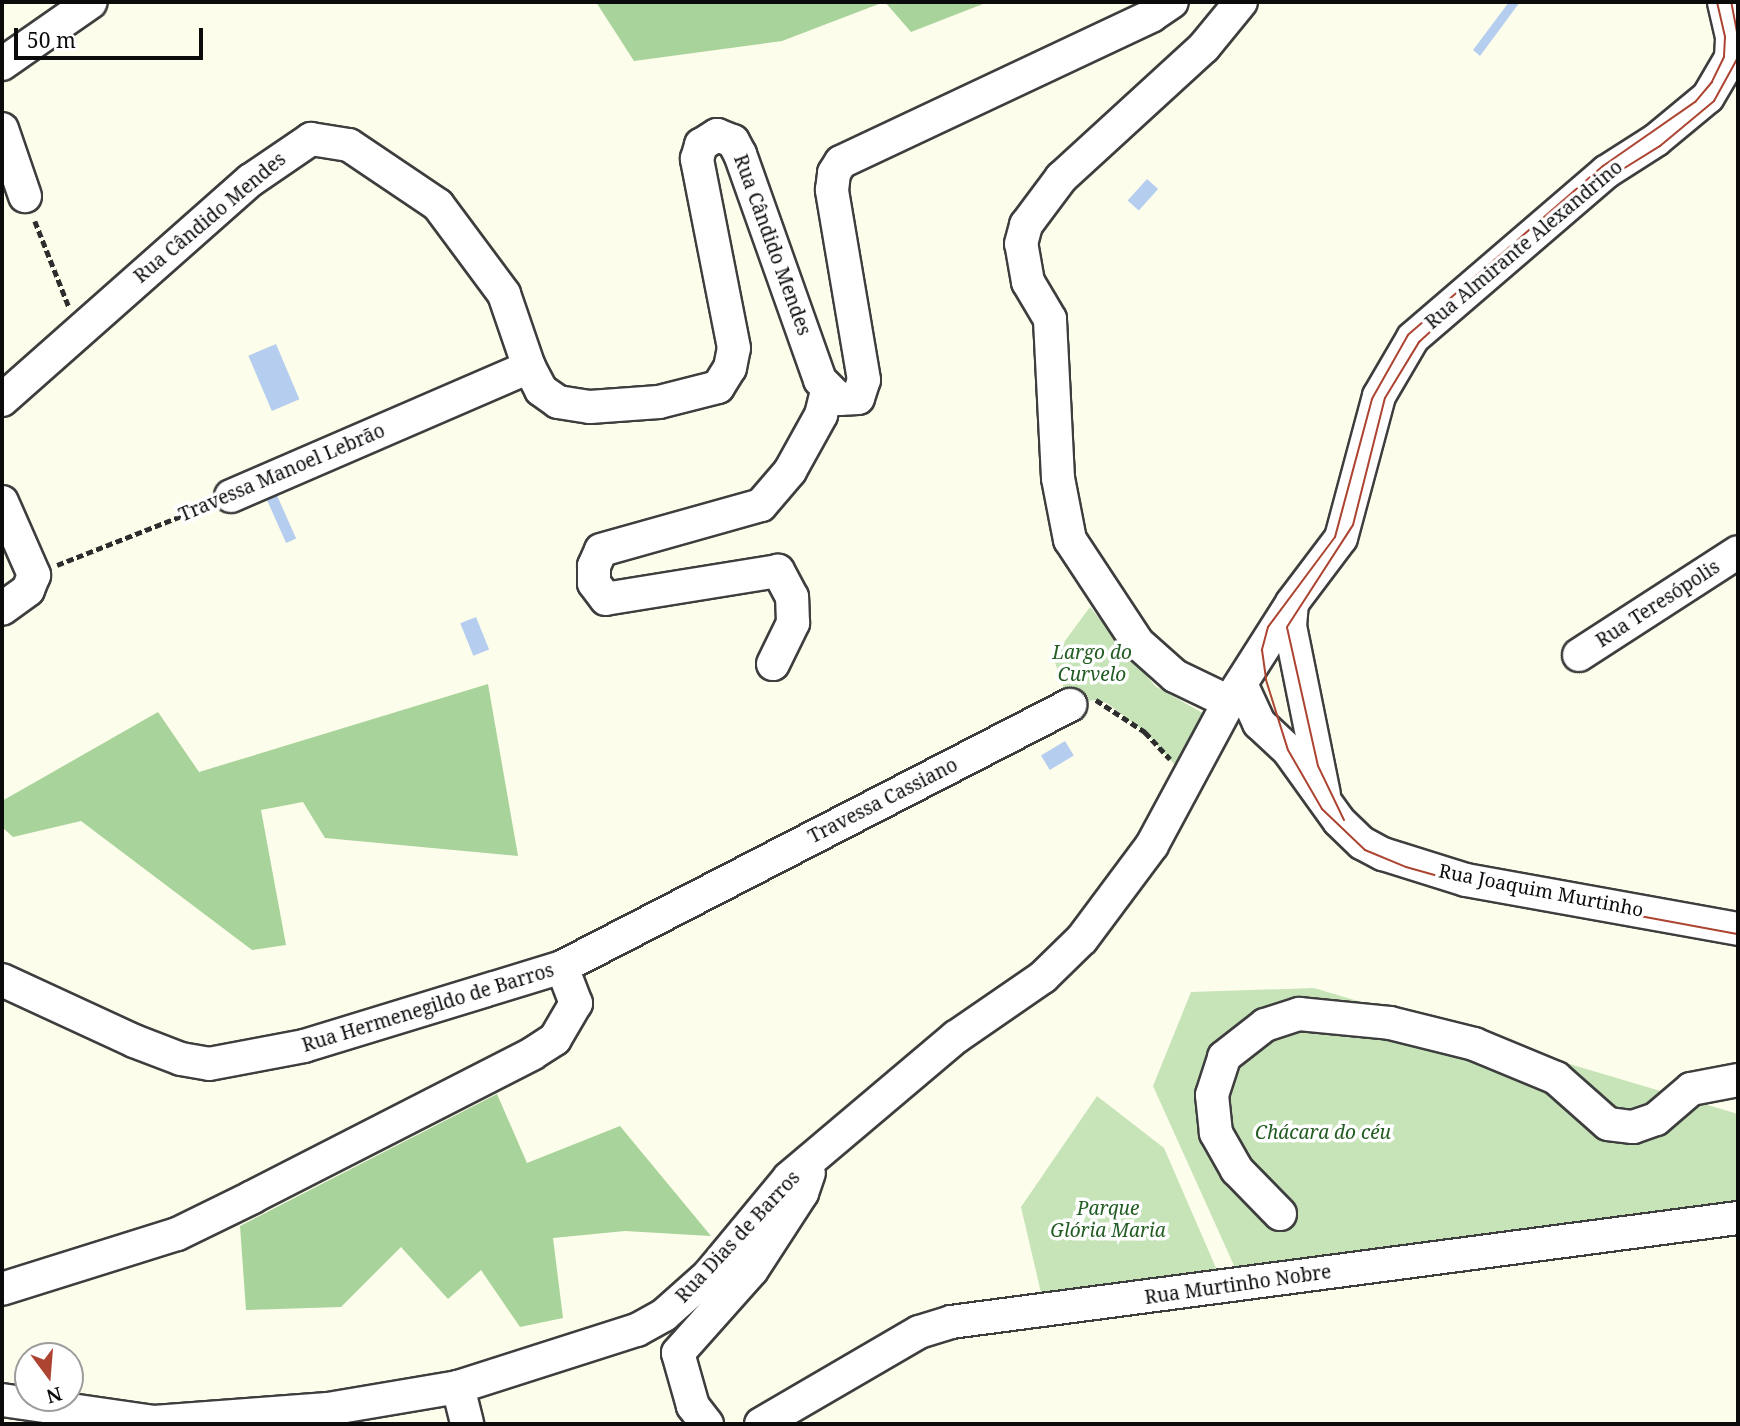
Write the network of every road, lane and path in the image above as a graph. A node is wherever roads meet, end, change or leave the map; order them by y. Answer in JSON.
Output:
{"nodes":[{"id":1,"x":91,"y":2,"type":"edge"},
{"id":2,"x":1172,"y":2,"type":"edge"},
{"id":3,"x":1241,"y":2,"type":"edge"},
{"id":4,"x":1724,"y":2,"type":"edge"},
{"id":5,"x":2,"y":64,"type":"edge"},
{"id":6,"x":2,"y":129,"type":"edge"},
{"id":7,"x":25,"y":196,"type":"joint"},
{"id":8,"x":78,"y":330,"type":"junction"},
{"id":9,"x":529,"y":367,"type":"junction"},
{"id":10,"x":827,"y":391,"type":"junction"},
{"id":11,"x":2,"y":400,"type":"edge"},
{"id":12,"x":231,"y":496,"type":"joint"},
{"id":13,"x":2,"y":502,"type":"edge"},
{"id":14,"x":1738,"y":552,"type":"edge"},
{"id":15,"x":34,"y":575,"type":"junction"},
{"id":16,"x":1292,"y":603,"type":"junction"},
{"id":17,"x":2,"y":609,"type":"edge"},
{"id":18,"x":1579,"y":656,"type":"dead end"},
{"id":19,"x":773,"y":664,"type":"dead end"},
{"id":20,"x":1236,"y":694,"type":"junction"},
{"id":21,"x":1070,"y":705,"type":"joint"},
{"id":22,"x":1213,"y":732,"type":"joint"},
{"id":23,"x":1189,"y":781,"type":"junction"},
{"id":24,"x":1325,"y":801,"type":"junction"},
{"id":25,"x":1738,"y":929,"type":"edge"},
{"id":26,"x":562,"y":967,"type":"junction"},
{"id":27,"x":2,"y":980,"type":"edge"},
{"id":28,"x":1738,"y":1080,"type":"edge"},
{"id":29,"x":812,"y":1158,"type":"junction"},
{"id":30,"x":1280,"y":1214,"type":"dead end"},
{"id":31,"x":1738,"y":1218,"type":"edge"},
{"id":32,"x":2,"y":1289,"type":"edge"},
{"id":33,"x":458,"y":1387,"type":"junction"},
{"id":34,"x":2,"y":1400,"type":"edge"},
{"id":35,"x":467,"y":1424,"type":"edge"},
{"id":36,"x":707,"y":1424,"type":"edge"},
{"id":37,"x":761,"y":1424,"type":"edge"}],
"edges":[{"from":1,"to":5,"type":"street"},
{"from":2,"to":10,"type":"street"},
{"from":3,"to":20,"type":"street"},
{"from":4,"to":16,"type":"street","name":"Rua Almirante Alexandrino"},
{"from":6,"to":7,"type":"street"},
{"from":7,"to":8,"type":"path"},
{"from":8,"to":9,"type":"street","name":"Rua Cândido Mendes"},
{"from":8,"to":11,"type":"street","name":"Rua Cândido Mendes"},
{"from":9,"to":10,"type":"street","name":"Rua Cândido Mendes"},
{"from":9,"to":12,"type":"street","name":"Travessa Manoel Lebrão"},
{"from":10,"to":19,"type":"street"},
{"from":12,"to":15,"type":"path","name":"Travessa Manoel Lebrão"},
{"from":13,"to":15,"type":"street"},
{"from":14,"to":18,"type":"street","name":"Rua Teresópolis"},
{"from":15,"to":17,"type":"street"},
{"from":16,"to":20,"type":"street","name":"Rua Almirante Alexandrino"},
{"from":16,"to":24,"type":"street"},
{"from":20,"to":22,"type":"street","name":"Rua Almirante Alexandrino"},
{"from":20,"to":24,"type":"street","name":"Rua Joaquim Murtinho"},
{"from":21,"to":23,"type":"path"},
{"from":21,"to":26,"type":"street","name":"Travessa Cassiano"},
{"from":22,"to":23,"type":"street","name":"Rua Dias de Barros"},
{"from":23,"to":29,"type":"street","name":"Rua Dias de Barros"},
{"from":24,"to":25,"type":"street","name":"Rua Joaquim Murtinho"},
{"from":26,"to":27,"type":"street","name":"Rua Hermenegildo de Barros"},
{"from":26,"to":32,"type":"street","name":"Rua Hermenegildo de Barros"},
{"from":28,"to":30,"type":"street"},
{"from":29,"to":33,"type":"street","name":"Rua Dias de Barros"},
{"from":29,"to":36,"type":"street"},
{"from":31,"to":37,"type":"street","name":"Rua Murtinho Nobre"},
{"from":33,"to":34,"type":"street","name":"Rua Dias de Barros"},
{"from":33,"to":35,"type":"street"}]}
